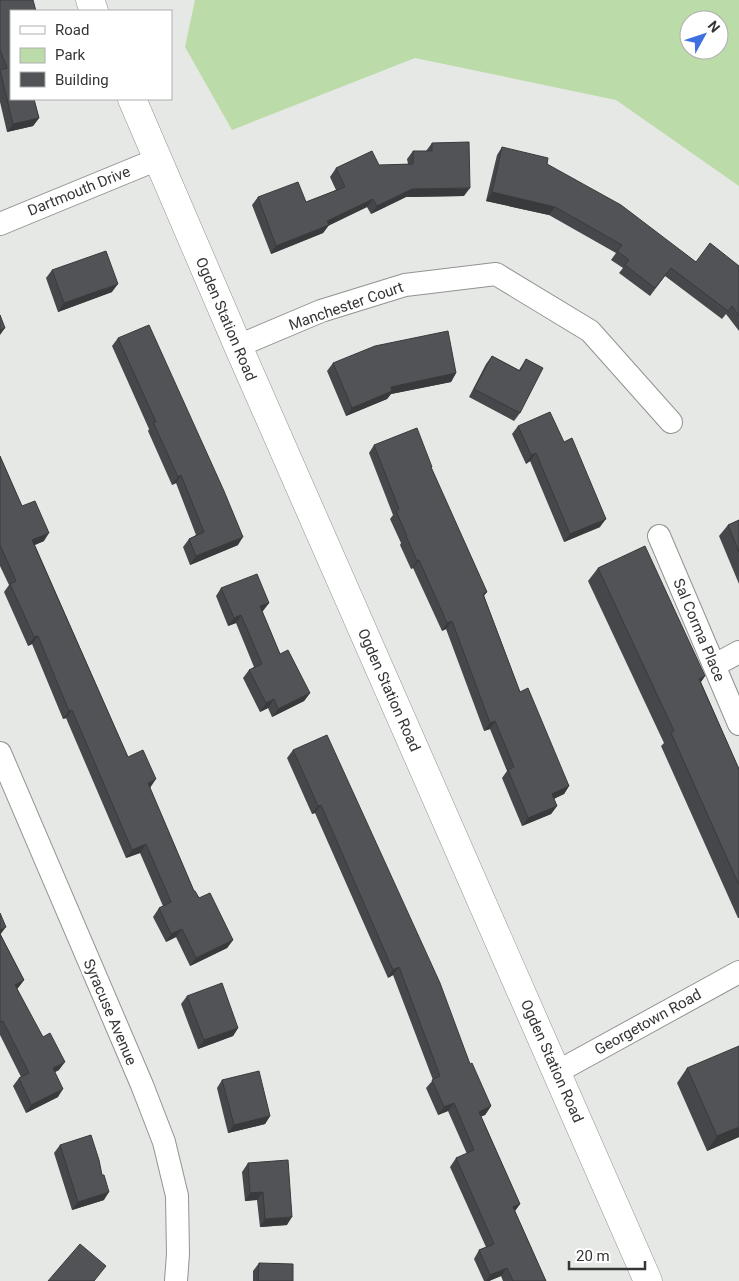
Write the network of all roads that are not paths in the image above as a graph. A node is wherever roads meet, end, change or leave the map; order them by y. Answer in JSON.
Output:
{"nodes":[{"id":1,"x":132,"y":100,"type":"edge"},
{"id":2,"x":158,"y":159,"type":"junction"},
{"id":3,"x":0,"y":224,"type":"edge"},
{"id":4,"x":238,"y":346,"type":"junction"},
{"id":5,"x":670,"y":422,"type":"dead end"},
{"id":6,"x":659,"y":536,"type":"dead end"},
{"id":7,"x":739,"y":652,"type":"edge"},
{"id":8,"x":715,"y":665,"type":"junction"},
{"id":9,"x":739,"y":724,"type":"edge"},
{"id":10,"x":0,"y":752,"type":"edge"},
{"id":11,"x":739,"y":972,"type":"edge"},
{"id":12,"x":557,"y":1072,"type":"junction"},
{"id":13,"x":176,"y":1281,"type":"edge"},
{"id":14,"x":648,"y":1281,"type":"edge"}],
"edges":[{"from":1,"to":2,"type":"street","name":"Ogden Station Road"},
{"from":2,"to":3,"type":"street","name":"Dartmouth Drive"},
{"from":2,"to":4,"type":"street","name":"Ogden Station Road"},
{"from":4,"to":5,"type":"street","name":"Manchester Court"},
{"from":4,"to":12,"type":"street","name":"Ogden Station Road"},
{"from":6,"to":8,"type":"street","name":"Sal Corma Place"},
{"from":7,"to":8,"type":"street"},
{"from":8,"to":9,"type":"street","name":"Sal Corma Place"},
{"from":10,"to":13,"type":"street","name":"Syracuse Avenue"},
{"from":11,"to":12,"type":"street","name":"Georgetown Road"},
{"from":12,"to":14,"type":"street","name":"Ogden Station Road"}]}
